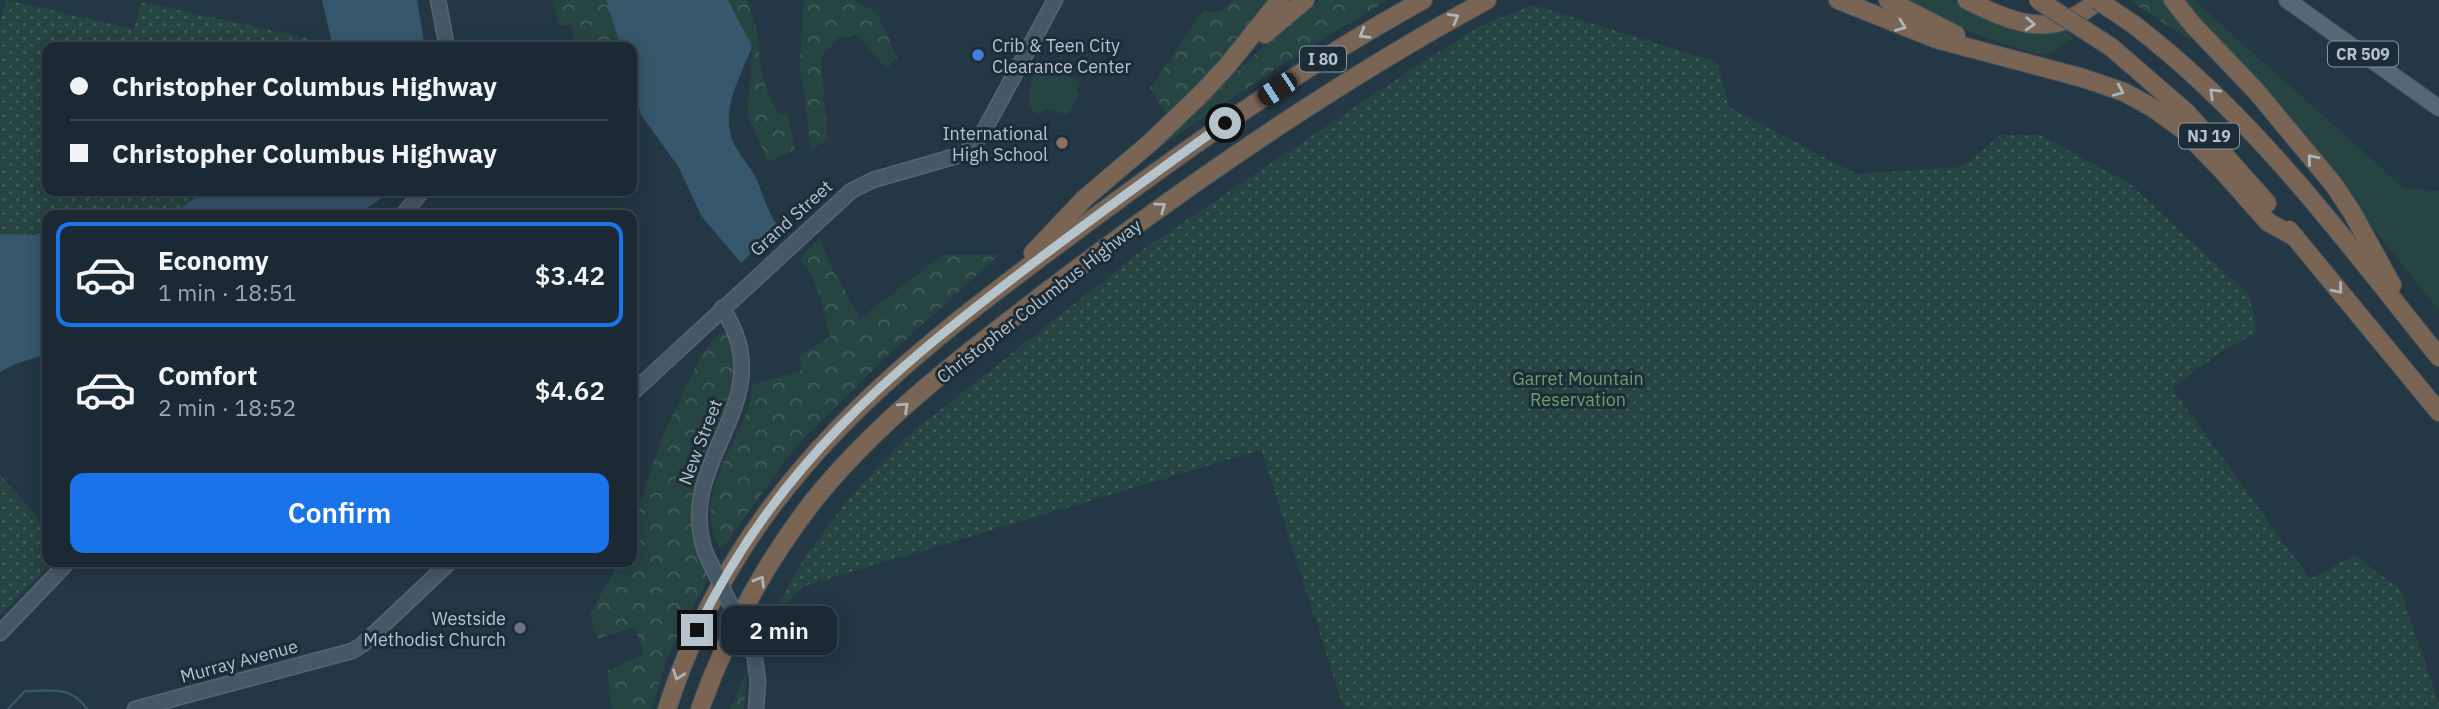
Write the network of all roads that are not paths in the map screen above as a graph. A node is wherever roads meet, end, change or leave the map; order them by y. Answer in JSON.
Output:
{"nodes":[{"id":1,"x":438,"y":0,"type":"edge"},
{"id":2,"x":1055,"y":0,"type":"edge"},
{"id":3,"x":1280,"y":0,"type":"edge"},
{"id":4,"x":1305,"y":0,"type":"edge"},
{"id":5,"x":1423,"y":0,"type":"edge"},
{"id":6,"x":1488,"y":0,"type":"edge"},
{"id":7,"x":1838,"y":0,"type":"edge"},
{"id":8,"x":1888,"y":0,"type":"edge"},
{"id":9,"x":1967,"y":0,"type":"edge"},
{"id":10,"x":2038,"y":0,"type":"edge"},
{"id":11,"x":2097,"y":0,"type":"edge"},
{"id":12,"x":2174,"y":0,"type":"edge"},
{"id":13,"x":2287,"y":0,"type":"edge"},
{"id":14,"x":446,"y":42,"type":"edge"},
{"id":15,"x":1228,"y":65,"type":"junction"},
{"id":16,"x":2041,"y":68,"type":"junction"},
{"id":17,"x":2439,"y":108,"type":"edge"},
{"id":18,"x":418,"y":196,"type":"edge"},
{"id":19,"x":407,"y":210,"type":"edge"},
{"id":20,"x":2295,"y":237,"type":"junction"},
{"id":21,"x":990,"y":296,"type":"junction"},
{"id":22,"x":722,"y":308,"type":"junction"},
{"id":23,"x":2415,"y":327,"type":"junction"},
{"id":24,"x":2439,"y":357,"type":"edge"},
{"id":25,"x":637,"y":388,"type":"edge"},
{"id":26,"x":2439,"y":412,"type":"edge"},
{"id":27,"x":63,"y":567,"type":"edge"},
{"id":28,"x":445,"y":567,"type":"edge"},
{"id":29,"x":0,"y":633,"type":"edge"},
{"id":30,"x":135,"y":709,"type":"edge"},
{"id":31,"x":667,"y":709,"type":"edge"},
{"id":32,"x":700,"y":709,"type":"edge"},
{"id":33,"x":756,"y":709,"type":"edge"}],
"edges":[{"from":1,"to":14,"type":"street"},
{"from":2,"to":22,"type":"street","name":"Grand Street"},
{"from":3,"to":15,"type":"highway"},
{"from":4,"to":15,"type":"highway"},
{"from":5,"to":21,"type":"highway","name":"Christopher Columbus Highway","number":"I 80","one_way":true},
{"from":32,"to":6,"type":"highway","name":"Christopher Columbus Highway","number":"I 80","one_way":true},
{"from":7,"to":16,"type":"highway","one_way":true},
{"from":8,"to":16,"type":"highway"},
{"from":9,"to":11,"type":"highway","one_way":true},
{"from":10,"to":20,"type":"highway","number":"NJ 19","bridge":true},
{"from":23,"to":11,"type":"highway","number":"NJ 19","one_way":true,"bridge":true},
{"from":23,"to":12,"type":"highway","one_way":true},
{"from":13,"to":17,"type":"main road","number":"CR 509"},
{"from":15,"to":21,"type":"highway"},
{"from":16,"to":20,"type":"highway","one_way":true},
{"from":18,"to":19,"type":"street"},
{"from":20,"to":26,"type":"highway","number":"NJ 19","one_way":true},
{"from":21,"to":31,"type":"highway","name":"Christopher Columbus Highway","number":"I 80","one_way":true},
{"from":22,"to":25,"type":"street","name":"Grand Street"},
{"from":22,"to":33,"type":"street","name":"New Street","bridge":true},
{"from":23,"to":24,"type":"highway","number":"NJ 19"},
{"from":27,"to":29,"type":"street"},
{"from":28,"to":30,"type":"street","name":"Murray Avenue"}]}
